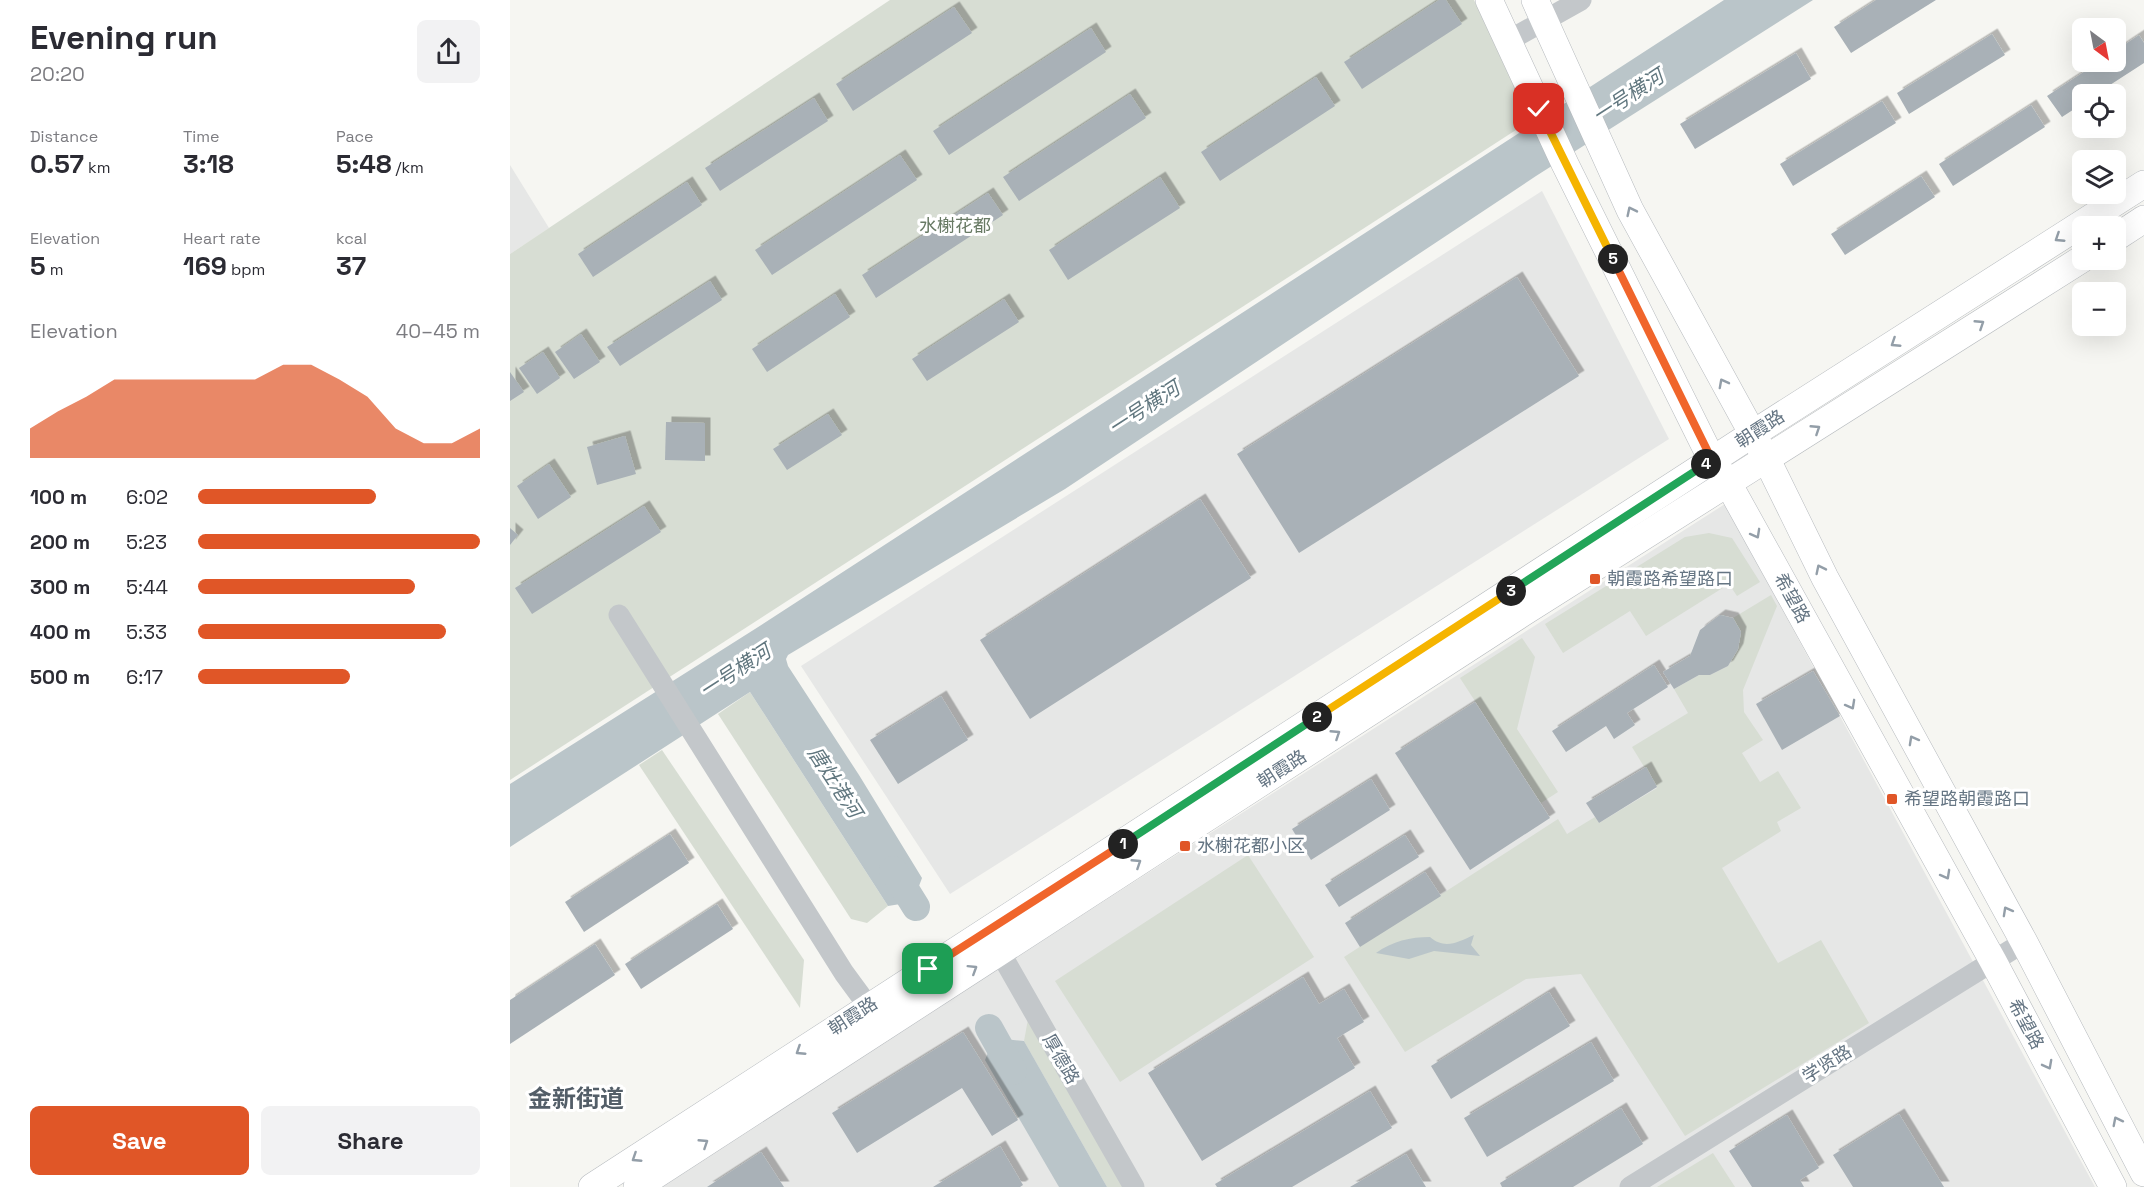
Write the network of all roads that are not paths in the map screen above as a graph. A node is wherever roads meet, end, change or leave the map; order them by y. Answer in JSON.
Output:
{"nodes":[{"id":1,"x":1489,"y":0,"type":"edge"},
{"id":2,"x":1581,"y":0,"type":"edge"},
{"id":3,"x":1540,"y":11,"type":"edge"},
{"id":4,"x":1508,"y":41,"type":"junction"},
{"id":5,"x":2144,"y":184,"type":"edge"},
{"id":6,"x":2144,"y":219,"type":"edge"},
{"id":7,"x":2126,"y":231,"type":"edge"},
{"id":8,"x":2072,"y":265,"type":"edge"},
{"id":9,"x":1751,"y":435,"type":"junction"},
{"id":10,"x":1712,"y":460,"type":"junction"},
{"id":11,"x":1767,"y":460,"type":"junction"},
{"id":12,"x":1728,"y":483,"type":"junction"},
{"id":13,"x":619,"y":615,"type":"dead end"},
{"id":14,"x":994,"y":942,"type":"junction"},
{"id":15,"x":2024,"y":942,"type":"junction"},
{"id":16,"x":1993,"y":961,"type":"junction"},
{"id":17,"x":875,"y":1016,"type":"junction"},
{"id":18,"x":2144,"y":1173,"type":"edge"},
{"id":19,"x":592,"y":1187,"type":"edge"},
{"id":20,"x":637,"y":1187,"type":"edge"},
{"id":21,"x":1134,"y":1187,"type":"edge"},
{"id":22,"x":1630,"y":1187,"type":"edge"},
{"id":23,"x":2113,"y":1187,"type":"edge"}],
"edges":[{"from":1,"to":4,"type":"main road","name":"希望路"},
{"from":2,"to":3,"type":"street"},
{"from":3,"to":4,"type":"street"},
{"from":9,"to":3,"type":"main road","name":"希望路","one_way":true},
{"from":4,"to":10,"type":"main road","name":"希望路"},
{"from":5,"to":9,"type":"main road","name":"朝霞路","one_way":true},
{"from":6,"to":7,"type":"main road"},
{"from":11,"to":8,"type":"main road","name":"朝霞路","one_way":true},
{"from":9,"to":10,"type":"main road","name":"朝霞路"},
{"from":9,"to":11,"type":"main road","name":"希望路"},
{"from":10,"to":12,"type":"main road","name":"希望路"},
{"from":10,"to":14,"type":"main road","name":"朝霞路"},
{"from":11,"to":12,"type":"main road","name":"朝霞路"},
{"from":15,"to":11,"type":"main road","name":"希望路","one_way":true},
{"from":14,"to":12,"type":"main road","name":"朝霞路","one_way":true},
{"from":12,"to":16,"type":"main road","name":"希望路","one_way":true},
{"from":13,"to":17,"type":"street"},
{"from":14,"to":17,"type":"main road","name":"朝霞路"},
{"from":14,"to":21,"type":"street","name":"厚德路"},
{"from":15,"to":16,"type":"street","name":"学贤路"},
{"from":18,"to":15,"type":"main road","name":"希望路","one_way":true},
{"from":16,"to":22,"type":"street","name":"学贤路"},
{"from":16,"to":23,"type":"main road","name":"希望路","one_way":true},
{"from":17,"to":19,"type":"main road","name":"朝霞路","one_way":true},
{"from":20,"to":17,"type":"main road","name":"朝霞路","one_way":true}]}
